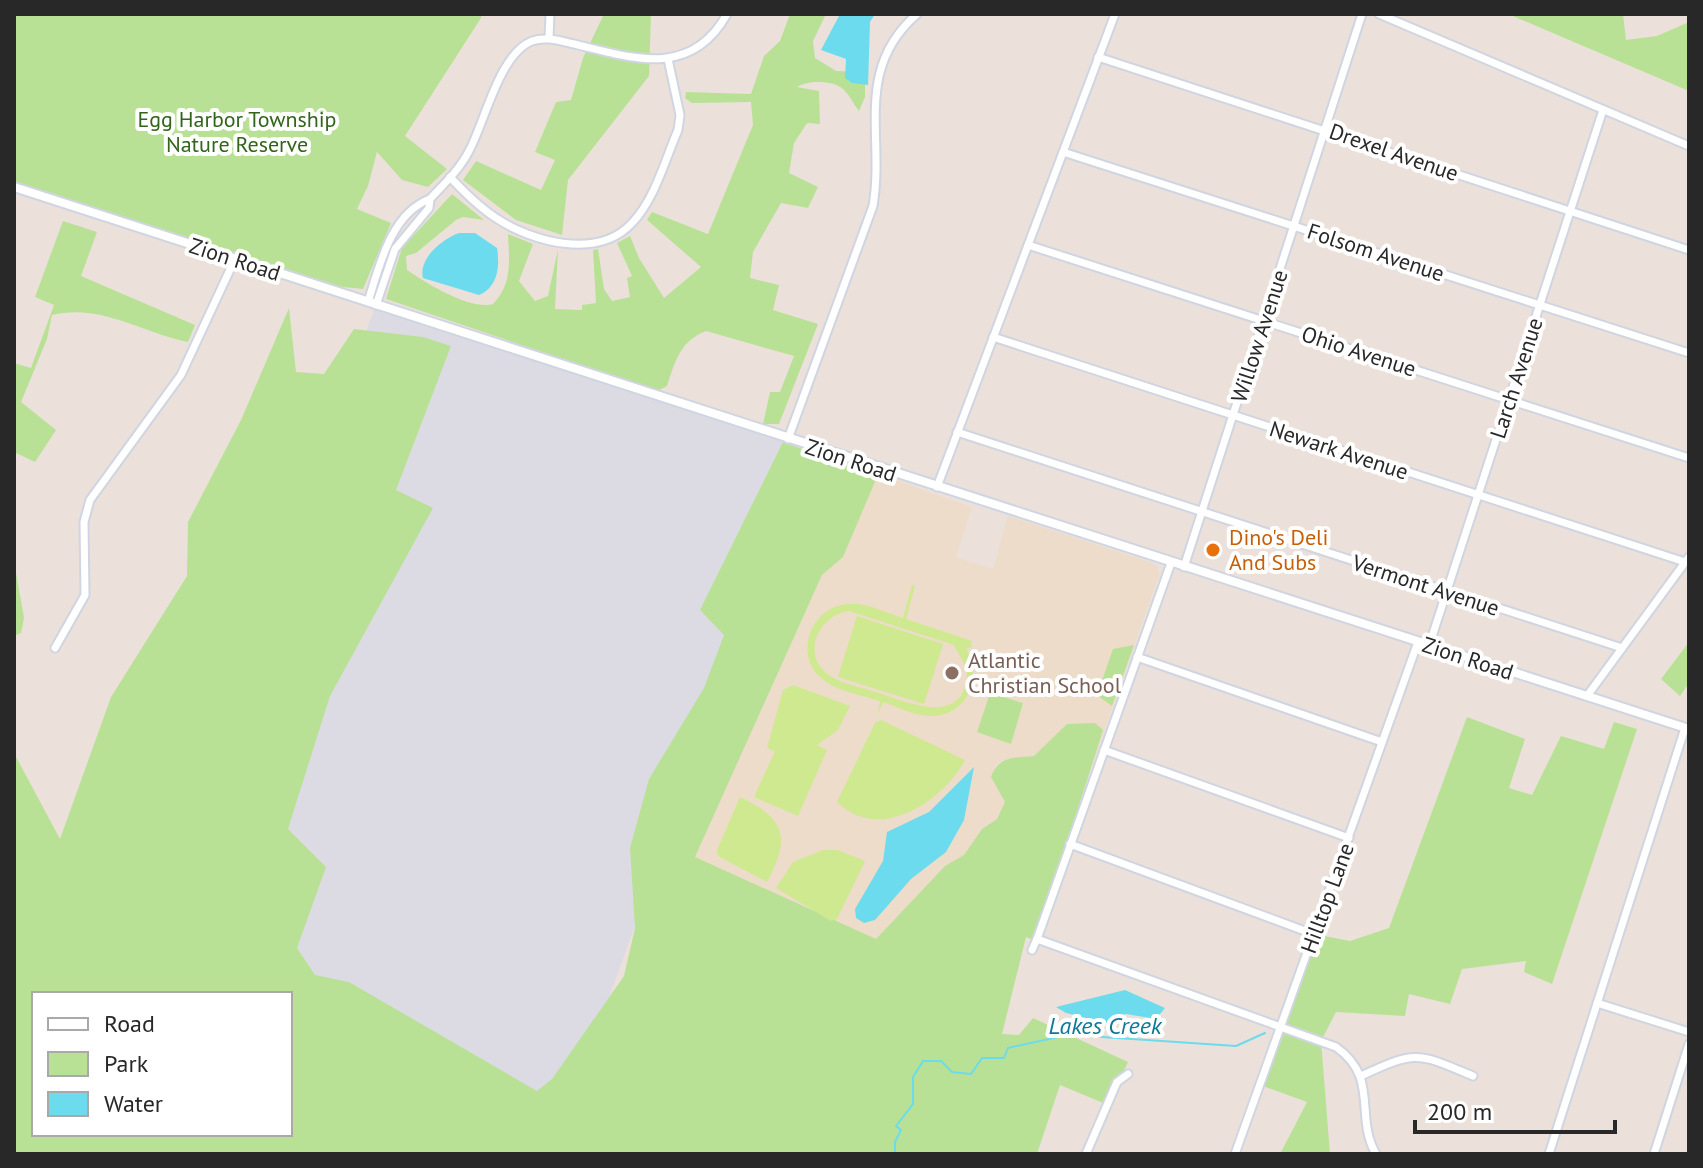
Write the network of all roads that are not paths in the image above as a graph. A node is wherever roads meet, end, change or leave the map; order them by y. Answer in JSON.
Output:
{"nodes":[{"id":1,"x":550,"y":14,"type":"edge"},
{"id":2,"x":727,"y":14,"type":"edge"},
{"id":3,"x":917,"y":14,"type":"edge"},
{"id":4,"x":1115,"y":14,"type":"edge"},
{"id":5,"x":1362,"y":14,"type":"edge"},
{"id":6,"x":1379,"y":14,"type":"edge"},
{"id":7,"x":549,"y":38,"type":"junction"},
{"id":8,"x":1098,"y":57,"type":"junction"},
{"id":9,"x":668,"y":59,"type":"junction"},
{"id":10,"x":1603,"y":110,"type":"junction"},
{"id":11,"x":1325,"y":129,"type":"junction"},
{"id":12,"x":1689,"y":146,"type":"edge"},
{"id":13,"x":1063,"y":152,"type":"junction"},
{"id":14,"x":450,"y":177,"type":"junction"},
{"id":15,"x":14,"y":187,"type":"edge"},
{"id":16,"x":1572,"y":213,"type":"junction"},
{"id":17,"x":1294,"y":225,"type":"junction"},
{"id":18,"x":1028,"y":245,"type":"junction"},
{"id":19,"x":1689,"y":250,"type":"edge"},
{"id":20,"x":235,"y":259,"type":"junction"},
{"id":21,"x":372,"y":303,"type":"junction"},
{"id":22,"x":1540,"y":305,"type":"junction"},
{"id":23,"x":1264,"y":321,"type":"junction"},
{"id":24,"x":993,"y":337,"type":"junction"},
{"id":25,"x":1689,"y":353,"type":"edge"},
{"id":26,"x":1509,"y":400,"type":"junction"},
{"id":27,"x":1233,"y":416,"type":"junction"},
{"id":28,"x":957,"y":432,"type":"junction"},
{"id":29,"x":788,"y":439,"type":"junction"},
{"id":30,"x":1689,"y":458,"type":"edge"},
{"id":31,"x":937,"y":487,"type":"junction"},
{"id":32,"x":1478,"y":495,"type":"junction"},
{"id":33,"x":1202,"y":511,"type":"junction"},
{"id":34,"x":1687,"y":559,"type":"edge"},
{"id":35,"x":1171,"y":563,"type":"junction"},
{"id":36,"x":1184,"y":567,"type":"junction"},
{"id":37,"x":1447,"y":591,"type":"junction"},
{"id":38,"x":1418,"y":642,"type":"junction"},
{"id":39,"x":1429,"y":646,"type":"junction"},
{"id":40,"x":55,"y":648,"type":"dead end"},
{"id":41,"x":1622,"y":648,"type":"junction"},
{"id":42,"x":1137,"y":657,"type":"junction"},
{"id":43,"x":1587,"y":696,"type":"junction"},
{"id":44,"x":1687,"y":729,"type":"edge"},
{"id":45,"x":1382,"y":742,"type":"junction"},
{"id":46,"x":1104,"y":750,"type":"junction"},
{"id":47,"x":1349,"y":838,"type":"junction"},
{"id":48,"x":1070,"y":844,"type":"junction"},
{"id":49,"x":1313,"y":934,"type":"junction"},
{"id":50,"x":1037,"y":939,"type":"junction"},
{"id":51,"x":1032,"y":950,"type":"dead end"},
{"id":52,"x":1597,"y":1003,"type":"junction"},
{"id":53,"x":1281,"y":1027,"type":"junction"},
{"id":54,"x":1689,"y":1032,"type":"edge"},
{"id":55,"x":1689,"y":1044,"type":"edge"},
{"id":56,"x":1128,"y":1074,"type":"dead end"},
{"id":57,"x":1361,"y":1076,"type":"junction"},
{"id":58,"x":1473,"y":1076,"type":"dead end"},
{"id":59,"x":1086,"y":1154,"type":"edge"},
{"id":60,"x":1235,"y":1154,"type":"edge"},
{"id":61,"x":1376,"y":1154,"type":"edge"},
{"id":62,"x":1549,"y":1154,"type":"edge"},
{"id":63,"x":1654,"y":1154,"type":"edge"}],
"edges":[{"from":1,"to":7,"type":"street"},
{"from":2,"to":9,"type":"street"},
{"from":3,"to":29,"type":"street"},
{"from":4,"to":8,"type":"street"},
{"from":5,"to":11,"type":"street","name":"Willow Avenue"},
{"from":6,"to":10,"type":"street"},
{"from":7,"to":9,"type":"street"},
{"from":7,"to":14,"type":"street"},
{"from":8,"to":11,"type":"street","name":"Drexel Avenue"},
{"from":8,"to":13,"type":"street"},
{"from":9,"to":14,"type":"street"},
{"from":10,"to":12,"type":"street"},
{"from":10,"to":16,"type":"street","name":"Larch Avenue"},
{"from":11,"to":16,"type":"street","name":"Drexel Avenue"},
{"from":11,"to":17,"type":"street","name":"Willow Avenue"},
{"from":13,"to":17,"type":"street","name":"Folsom Avenue"},
{"from":13,"to":18,"type":"street"},
{"from":14,"to":21,"type":"street"},
{"from":15,"to":20,"type":"street","name":"Zion Road"},
{"from":16,"to":19,"type":"street","name":"Drexel Avenue"},
{"from":16,"to":22,"type":"street","name":"Larch Avenue"},
{"from":17,"to":22,"type":"street","name":"Folsom Avenue"},
{"from":17,"to":23,"type":"street","name":"Willow Avenue"},
{"from":18,"to":23,"type":"street","name":"Ohio Avenue"},
{"from":18,"to":24,"type":"street"},
{"from":20,"to":21,"type":"street","name":"Zion Road"},
{"from":20,"to":40,"type":"street"},
{"from":21,"to":29,"type":"street","name":"Zion Road"},
{"from":22,"to":25,"type":"street","name":"Folsom Avenue"},
{"from":22,"to":26,"type":"street","name":"Larch Avenue"},
{"from":23,"to":26,"type":"street","name":"Ohio Avenue"},
{"from":23,"to":27,"type":"street","name":"Willow Avenue"},
{"from":24,"to":27,"type":"street","name":"Newark Avenue"},
{"from":24,"to":28,"type":"street"},
{"from":26,"to":30,"type":"street","name":"Ohio Avenue"},
{"from":26,"to":32,"type":"street","name":"Larch Avenue"},
{"from":27,"to":32,"type":"street","name":"Newark Avenue"},
{"from":27,"to":33,"type":"street","name":"Willow Avenue"},
{"from":28,"to":31,"type":"street"},
{"from":28,"to":33,"type":"street","name":"Vermont Avenue"},
{"from":29,"to":31,"type":"street","name":"Zion Road"},
{"from":31,"to":35,"type":"street","name":"Zion Road"},
{"from":32,"to":34,"type":"street","name":"Newark Avenue"},
{"from":32,"to":37,"type":"street","name":"Larch Avenue"},
{"from":33,"to":36,"type":"street","name":"Willow Avenue"},
{"from":33,"to":37,"type":"street","name":"Vermont Avenue"},
{"from":34,"to":41,"type":"street"},
{"from":35,"to":36,"type":"street","name":"Zion Road"},
{"from":35,"to":42,"type":"street"},
{"from":36,"to":38,"type":"street","name":"Zion Road"},
{"from":37,"to":39,"type":"street","name":"Larch Avenue"},
{"from":37,"to":41,"type":"street","name":"Vermont Avenue"},
{"from":38,"to":39,"type":"street","name":"Zion Road"},
{"from":38,"to":45,"type":"street","name":"Hilltop Lane"},
{"from":39,"to":43,"type":"street","name":"Zion Road"},
{"from":41,"to":43,"type":"street"},
{"from":42,"to":45,"type":"street"},
{"from":42,"to":46,"type":"street"},
{"from":43,"to":44,"type":"street","name":"Zion Road"},
{"from":44,"to":52,"type":"street"},
{"from":45,"to":47,"type":"street","name":"Hilltop Lane"},
{"from":46,"to":47,"type":"street"},
{"from":46,"to":48,"type":"street"},
{"from":47,"to":49,"type":"street","name":"Hilltop Lane"},
{"from":48,"to":49,"type":"street"},
{"from":48,"to":50,"type":"street"},
{"from":49,"to":53,"type":"street","name":"Hilltop Lane"},
{"from":50,"to":51,"type":"street"},
{"from":50,"to":53,"type":"street"},
{"from":52,"to":54,"type":"street"},
{"from":52,"to":62,"type":"street"},
{"from":53,"to":57,"type":"street"},
{"from":53,"to":60,"type":"street","name":"Hilltop Lane"},
{"from":55,"to":63,"type":"street"},
{"from":56,"to":59,"type":"street"},
{"from":57,"to":58,"type":"street"},
{"from":57,"to":61,"type":"street"}]}
